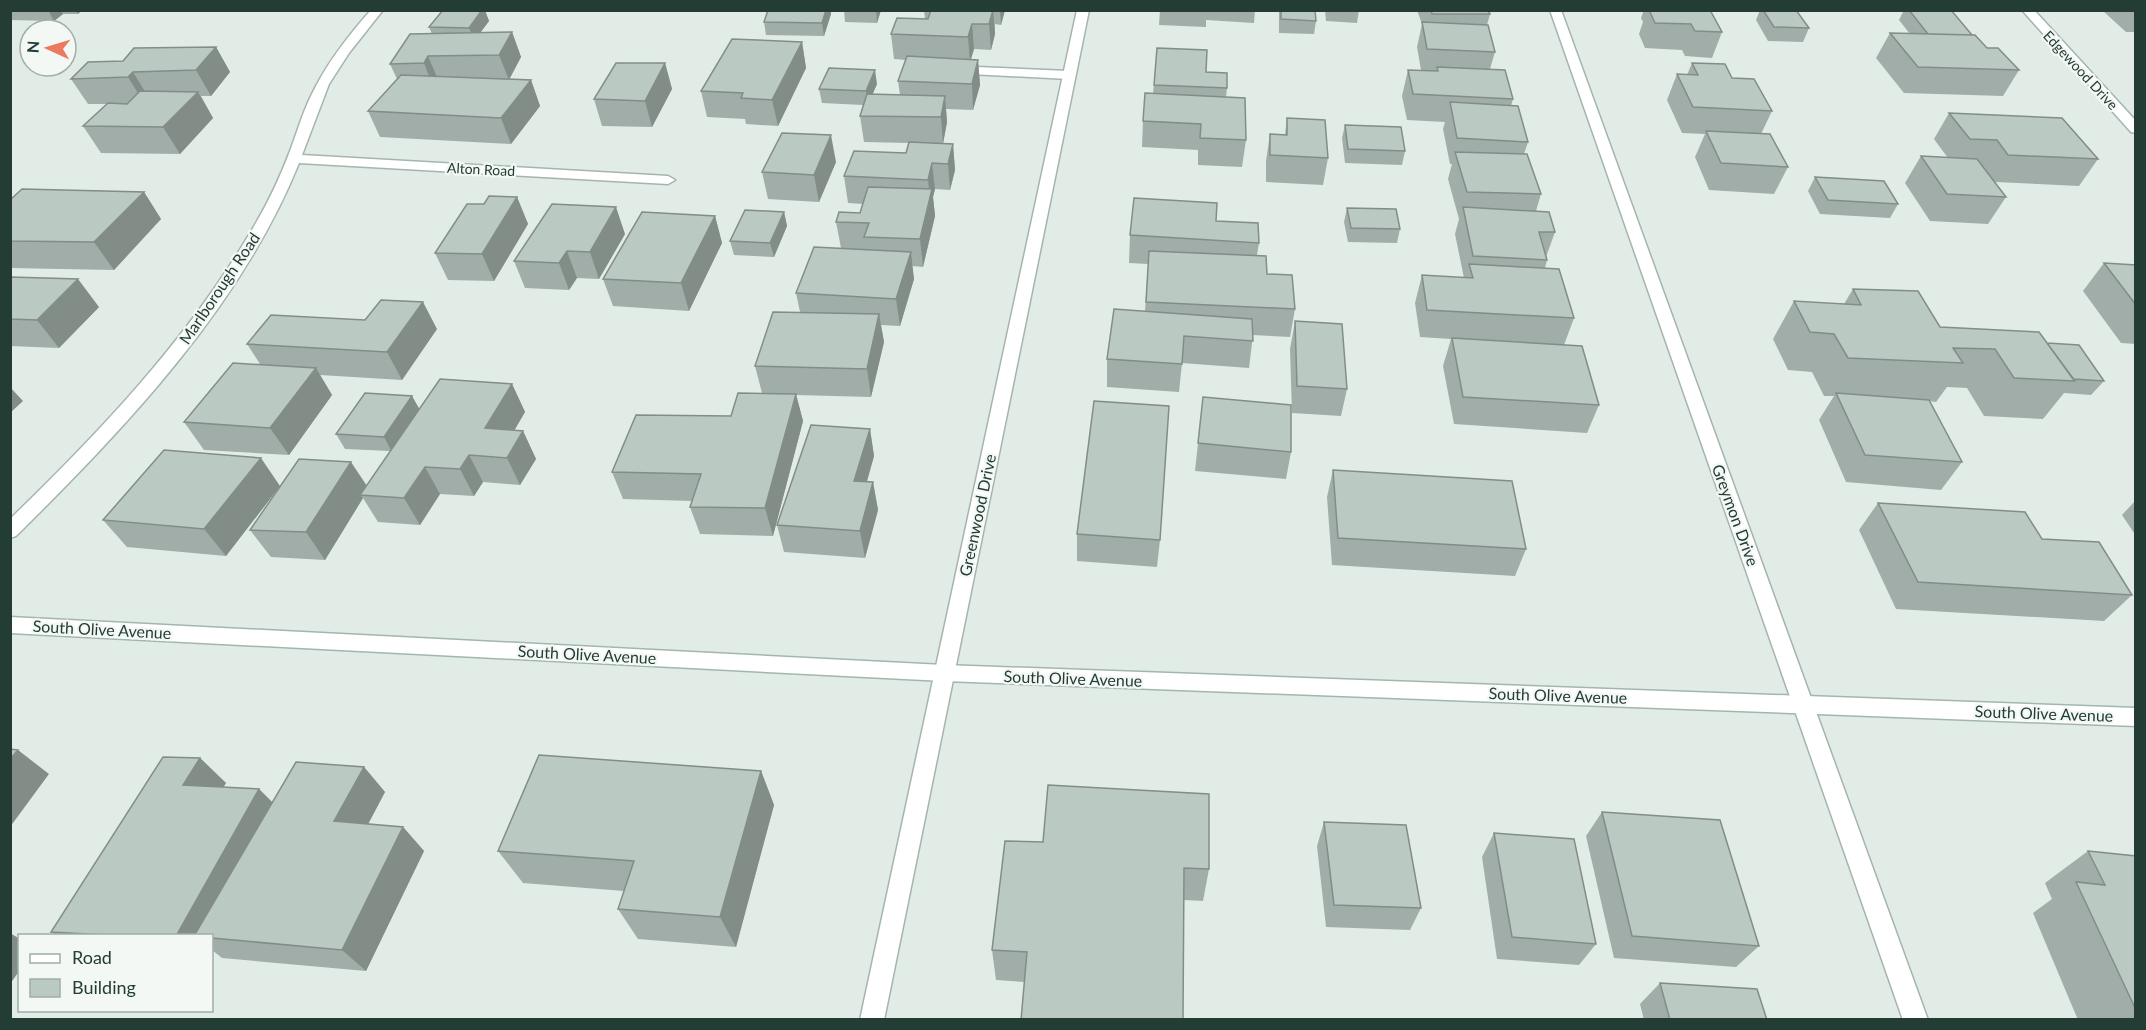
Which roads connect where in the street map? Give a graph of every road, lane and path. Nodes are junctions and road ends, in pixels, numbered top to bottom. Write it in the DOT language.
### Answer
graph roads {
  1 [pos="378,10"];
  2 [pos="1083,10"];
  3 [pos="1555,10"];
  4 [pos="2027,10"];
  5 [pos="943,70"];
  6 [pos="1069,75"];
  7 [pos="2136,129"];
  8 [pos="294,159"];
  9 [pos="668,180"];
  10 [pos="10,531"];
  11 [pos="10,625"];
  12 [pos="945,673"];
  13 [pos="1804,704"];
  14 [pos="2136,717"];
  15 [pos="872,1020"];
  16 [pos="1916,1020"];
  1 -- 8 [label="street, Marlborough Road"];
  2 -- 6 [label="street, Greenwood Drive"];
  3 -- 13 [label="street, Greymon Drive"];
  4 -- 7 [label="street, Edgewood Drive"];
  5 -- 6 [label="street"];
  6 -- 12 [label="street, Greenwood Drive"];
  8 -- 9 [label="street, Alton Road"];
  8 -- 10 [label="street, Marlborough Road"];
  11 -- 12 [label="street, South Olive Avenue"];
  12 -- 13 [label="street, South Olive Avenue"];
  12 -- 15 [label="street, Greenwood Drive"];
  13 -- 14 [label="street, South Olive Avenue"];
  13 -- 16 [label="street, Greymon Drive"];
}
